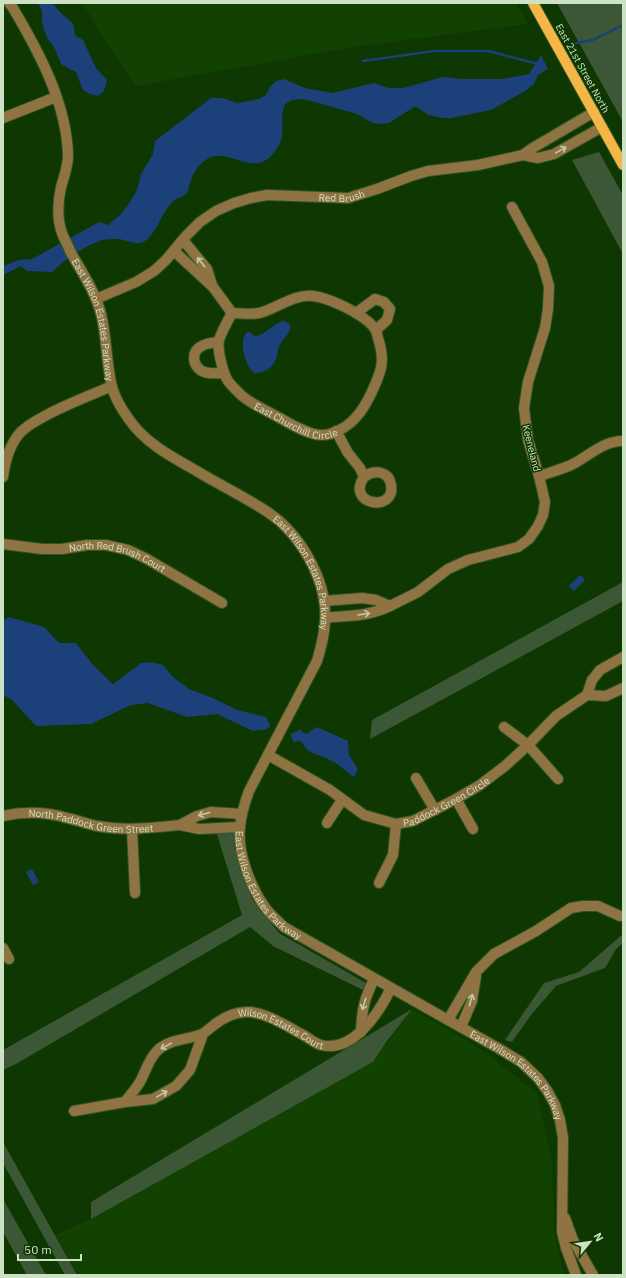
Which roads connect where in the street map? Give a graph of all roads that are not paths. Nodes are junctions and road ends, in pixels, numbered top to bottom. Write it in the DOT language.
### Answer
graph roads {
  1 [pos="9,3"];
  2 [pos="534,3"];
  3 [pos="56,97"];
  4 [pos="594,112"];
  5 [pos="3,118"];
  6 [pos="602,127"];
  7 [pos="524,155"];
  8 [pos="623,165"];
  9 [pos="512,207"];
  10 [pos="182,240"];
  11 [pos="174,251"];
  12 [pos="213,286"];
  13 [pos="96,299"];
  14 [pos="232,313"];
  15 [pos="356,313"];
  16 [pos="376,330"];
  17 [pos="218,342"];
  18 [pos="224,373"];
  19 [pos="112,386"];
  20 [pos="336,431"];
  21 [pos="623,441"];
  22 [pos="539,476"];
  23 [pos="3,477"];
  24 [pos="364,477"];
  25 [pos="3,544"];
  26 [pos="324,601"];
  27 [pos="222,603"];
  28 [pos="390,606"];
  29 [pos="326,618"];
  30 [pos="623,657"];
  31 [pos="623,688"];
  32 [pos="587,695"];
  33 [pos="504,727"];
  34 [pos="528,745"];
  35 [pos="268,755"];
  36 [pos="416,778"];
  37 [pos="558,778"];
  38 [pos="342,800"];
  39 [pos="456,800"];
  40 [pos="435,810"];
  41 [pos="242,814"];
  42 [pos="3,816"];
  43 [pos="327,823"];
  44 [pos="396,824"];
  45 [pos="180,825"];
  46 [pos="240,827"];
  47 [pos="132,829"];
  48 [pos="473,830"];
  49 [pos="379,883"];
  50 [pos="135,893"];
  51 [pos="620,916"];
  52 [pos="3,948"];
  53 [pos="9,959"];
  54 [pos="476,972"];
  55 [pos="374,979"];
  56 [pos="391,988"];
  57 [pos="448,1020"];
  58 [pos="461,1027"];
  59 [pos="361,1032"];
  60 [pos="203,1034"];
  61 [pos="125,1102"];
  62 [pos="74,1111"];
  63 [pos="562,1213"];
  64 [pos="576,1275"];
  65 [pos="592,1275"];
  1 -- 3 [label="street, East Wilson Estates Parkway"];
  2 -- 4 [label="main road, East 21st Street North"];
  3 -- 5 [label="street"];
  3 -- 13 [label="street, East Wilson Estates Parkway"];
  4 -- 6 [label="main road, East 21st Street North"];
  4 -- 7 [label="street, Red Brush"];
  7 -- 6 [label="street, Red Brush, one-way"];
  6 -- 8 [label="main road, East 21st Street North"];
  7 -- 10 [label="street, Red Brush"];
  9 -- 22 [label="street, Keeneland"];
  10 -- 11 [label="street, Red Brush"];
  12 -- 10 [label="street, one-way"];
  11 -- 12 [label="street"];
  11 -- 13 [label="street, Red Brush"];
  12 -- 14 [label="street"];
  13 -- 19 [label="street, East Wilson Estates Parkway"];
  14 -- 15 [label="street"];
  14 -- 17 [label="street"];
  15 -- 16 [label="street"];
  15 -- 16 [label="street"];
  16 -- 20 [label="street, East Churchill Circle"];
  17 -- 18 [label="street, East Churchill Circle"];
  17 -- 18 [label="street"];
  18 -- 20 [label="street, East Churchill Circle"];
  19 -- 23 [label="street"];
  19 -- 26 [label="street, East Wilson Estates Parkway"];
  20 -- 24 [label="street"];
  21 -- 22 [label="street"];
  22 -- 28 [label="street, Keeneland"];
  25 -- 27 [label="street, North Red Brush Court"];
  26 -- 28 [label="street"];
  26 -- 29 [label="street, East Wilson Estates Parkway"];
  29 -- 28 [label="street, Keeneland, one-way"];
  29 -- 35 [label="street, East Wilson Estates Parkway"];
  30 -- 32 [label="street"];
  31 -- 32 [label="street"];
  32 -- 34 [label="street, Paddock Green Circle"];
  33 -- 34 [label="street"];
  34 -- 37 [label="street"];
  34 -- 39 [label="street, Paddock Green Circle"];
  35 -- 38 [label="street, Paddock Green Circle"];
  35 -- 41 [label="street, East Wilson Estates Parkway"];
  36 -- 40 [label="street"];
  38 -- 43 [label="street"];
  38 -- 44 [label="street, Paddock Green Circle"];
  39 -- 40 [label="street, Paddock Green Circle"];
  39 -- 48 [label="street"];
  40 -- 44 [label="street, Paddock Green Circle"];
  41 -- 45 [label="street, North Paddock Green Street, one-way"];
  41 -- 46 [label="street, East Wilson Estates Parkway"];
  42 -- 47 [label="street, North Paddock Green Street"];
  44 -- 49 [label="street"];
  45 -- 46 [label="street, North Paddock Green Street"];
  45 -- 47 [label="street, North Paddock Green Street"];
  46 -- 55 [label="street, East Wilson Estates Parkway"];
  47 -- 50 [label="street"];
  51 -- 54 [label="street"];
  52 -- 53 [label="street"];
  54 -- 57 [label="street"];
  58 -- 54 [label="street, one-way"];
  55 -- 56 [label="street, East Wilson Estates Parkway"];
  55 -- 59 [label="street, one-way"];
  56 -- 57 [label="street, East Wilson Estates Parkway"];
  56 -- 59 [label="street, Wilson Estates Court"];
  57 -- 58 [label="street, East Wilson Estates Parkway"];
  58 -- 63 [label="street, East Wilson Estates Parkway"];
  59 -- 60 [label="street, Wilson Estates Court"];
  60 -- 61 [label="street, Wilson Estates Court, one-way"];
  61 -- 60 [label="street, one-way"];
  61 -- 62 [label="street"];
  63 -- 64 [label="street, East Wilson Estates Parkway"];
  63 -- 65 [label="street, East Wilson Estates Parkway"];
}
